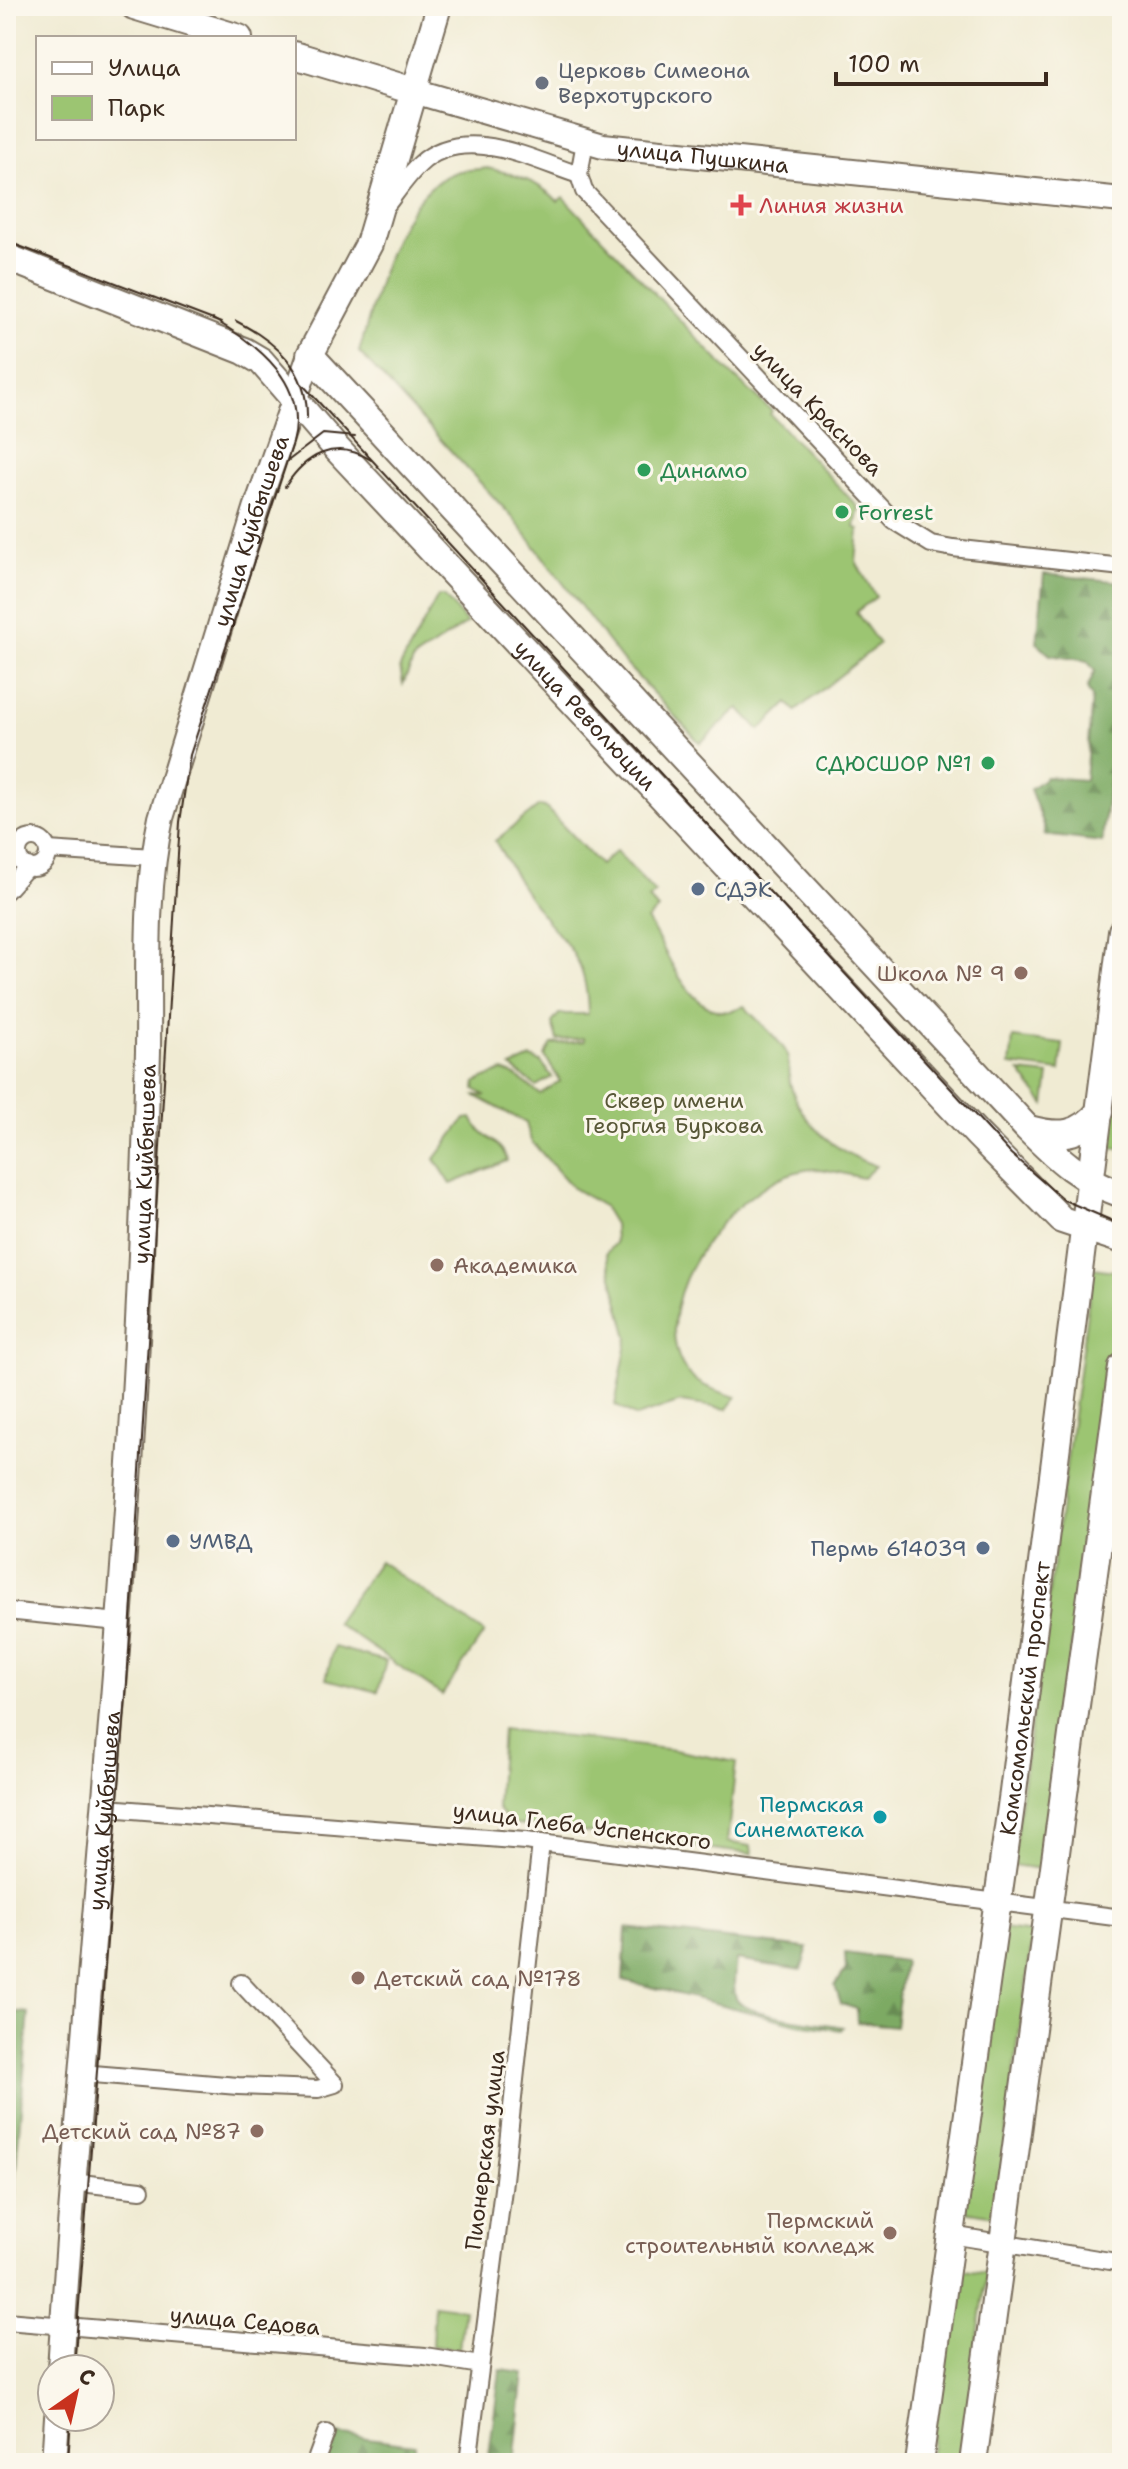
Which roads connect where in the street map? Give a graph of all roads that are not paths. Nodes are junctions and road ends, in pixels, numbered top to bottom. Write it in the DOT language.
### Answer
graph roads {
  1 [pos="134,6"];
  2 [pos="439,6"];
  3 [pos="232,36"];
  4 [pos="296,56"];
  5 [pos="414,91"];
  6 [pos="585,142"];
  7 [pos="579,175"];
  8 [pos="1122,200"];
  9 [pos="378,214"];
  10 [pos="6,257"];
  11 [pos="310,355"];
  12 [pos="293,398"];
  13 [pos="1122,567"];
  14 [pos="6,834"];
  15 [pos="20,845"];
  16 [pos="48,850"];
  17 [pos="153,857"];
  18 [pos="28,866"];
  19 [pos="6,891"];
  20 [pos="1122,931"];
  21 [pos="1100,1111"];
  22 [pos="1027,1128"];
  23 [pos="1091,1183"];
  24 [pos="1122,1194"];
  25 [pos="1085,1227"];
  26 [pos="1122,1240"];
  27 [pos="1122,1367"];
  28 [pos="1113,1494"];
  29 [pos="6,1611"];
  30 [pos="119,1622"];
  31 [pos="107,1808"];
  32 [pos="541,1843"];
  33 [pos="997,1902"];
  34 [pos="1049,1909"];
  35 [pos="1122,1918"];
  36 [pos="241,1983"];
  37 [pos="81,2073"];
  38 [pos="72,2182"];
  39 [pos="141,2190"];
  40 [pos="951,2235"];
  41 [pos="1003,2242"];
  42 [pos="1122,2263"];
  43 [pos="6,2321"];
  44 [pos="62,2326"];
  45 [pos="61,2353"];
  46 [pos="480,2365"];
  47 [pos="56,2433"];
  48 [pos="326,2433"];
  49 [pos="54,2463"];
  50 [pos="315,2463"];
  51 [pos="468,2463"];
  52 [pos="919,2463"];
  53 [pos="973,2463"];
  1 -- 3 [label="main road"];
  2 -- 5 [label="main road, улица Куйбышева"];
  4 -- 5 [label="main road, улица Пушкина"];
  5 -- 6 [label="main road, улица Пушкина"];
  5 -- 9 [label="main road, улица Куйбышева"];
  6 -- 7 [label="street"];
  6 -- 8 [label="main road, улица Пушкина"];
  7 -- 9 [label="street"];
  7 -- 13 [label="street, улица Краснова"];
  9 -- 11 [label="main road, улица Куйбышева"];
  10 -- 12 [label="main road, улица Революции"];
  11 -- 12 [label="main road, улица Куйбышева"];
  11 -- 22 [label="main road, улица Революции"];
  12 -- 17 [label="main road, улица Куйбышева"];
  12 -- 25 [label="main road, улица Революции"];
  14 -- 15 [label="street"];
  15 -- 16 [label="street"];
  15 -- 18 [label="street"];
  16 -- 17 [label="street"];
  16 -- 18 [label="street"];
  17 -- 30 [label="main road, улица Куйбышева"];
  18 -- 19 [label="street"];
  20 -- 21 [label="main road, Комсомольский проспект"];
  21 -- 22 [label="main road"];
  21 -- 23 [label="main road, Комсомольский проспект"];
  22 -- 23 [label="main road, улица Революции"];
  23 -- 24 [label="main road, улица Революции"];
  23 -- 25 [label="main road, Комсомольский проспект"];
  25 -- 26 [label="main road, улица Революции"];
  25 -- 33 [label="main road, Комсомольский проспект"];
  27 -- 28 [label="main road"];
  28 -- 34 [label="main road"];
  29 -- 30 [label="street"];
  30 -- 31 [label="main road, улица Куйбышева"];
  31 -- 32 [label="street, улица Глеба Успенского"];
  31 -- 37 [label="main road, улица Куйбышева"];
  32 -- 33 [label="street, улица Глеба Успенского"];
  32 -- 46 [label="street, Пионерская улица"];
  33 -- 34 [label="street, улица Глеба Успенского"];
  33 -- 40 [label="main road, Комсомольский проспект"];
  34 -- 35 [label="street, улица Глеба Успенского"];
  34 -- 41 [label="main road"];
  36 -- 37 [label="street"];
  37 -- 38 [label="main road, улица Куйбышева"];
  38 -- 39 [label="street"];
  38 -- 44 [label="main road, улица Куйбышева"];
  40 -- 41 [label="street"];
  40 -- 52 [label="main road, Комсомольский проспект"];
  41 -- 42 [label="street"];
  41 -- 53 [label="main road"];
  43 -- 44 [label="street, улица Седова"];
  44 -- 45 [label="main road, улица Куйбышева"];
  44 -- 46 [label="street, улица Седова"];
  46 -- 51 [label="street, Пионерская улица"];
  47 -- 49 [label="main road"];
  48 -- 50 [label="street"];
}
